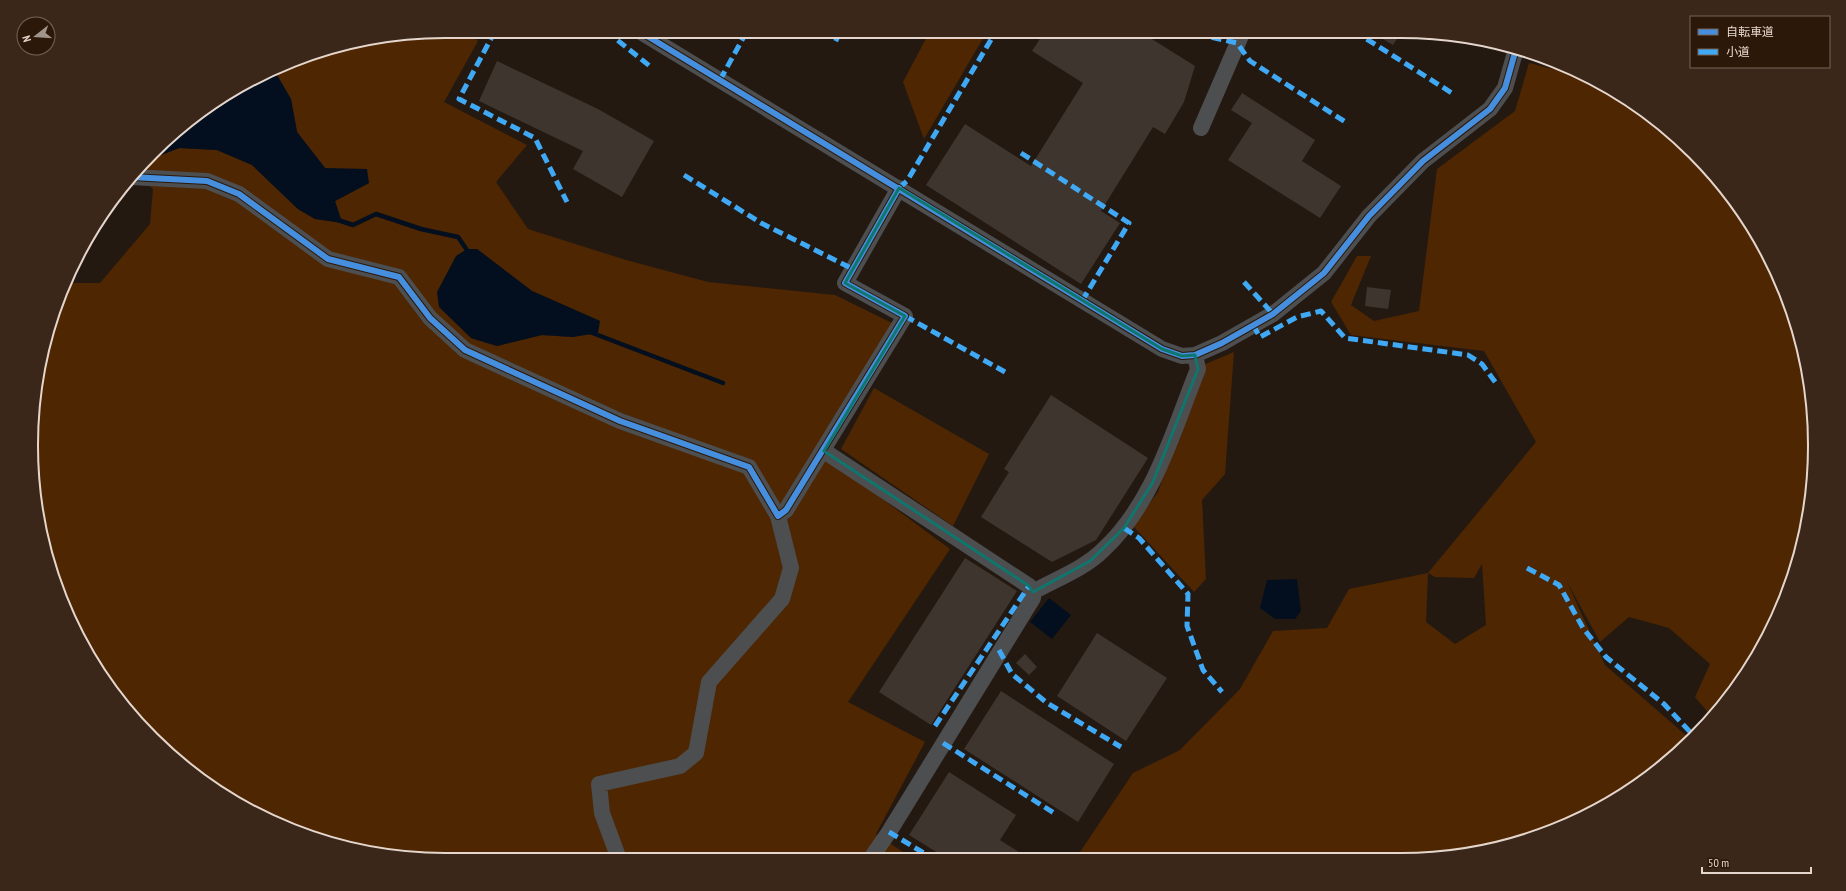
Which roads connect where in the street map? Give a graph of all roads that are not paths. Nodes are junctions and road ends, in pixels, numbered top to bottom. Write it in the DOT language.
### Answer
graph roads {
  1 [pos="651,38"];
  2 [pos="1240,38"];
  3 [pos="1514,55"];
  4 [pos="1201,128"];
  5 [pos="139,177"];
  6 [pos="899,188"];
  7 [pos="1195,355"];
  8 [pos="824,450"];
  9 [pos="778,516"];
  10 [pos="1033,592"];
  11 [pos="617,853"];
  12 [pos="874,853"];
  1 -- 6 [label="street"];
  2 -- 4 [label="street"];
  3 -- 7 [label="street"];
  5 -- 9 [label="street"];
  6 -- 7 [label="street"];
  6 -- 8 [label="street"];
  7 -- 10 [label="street"];
  8 -- 9 [label="street"];
  8 -- 10 [label="street"];
  9 -- 11 [label="street"];
  10 -- 12 [label="street"];
}
